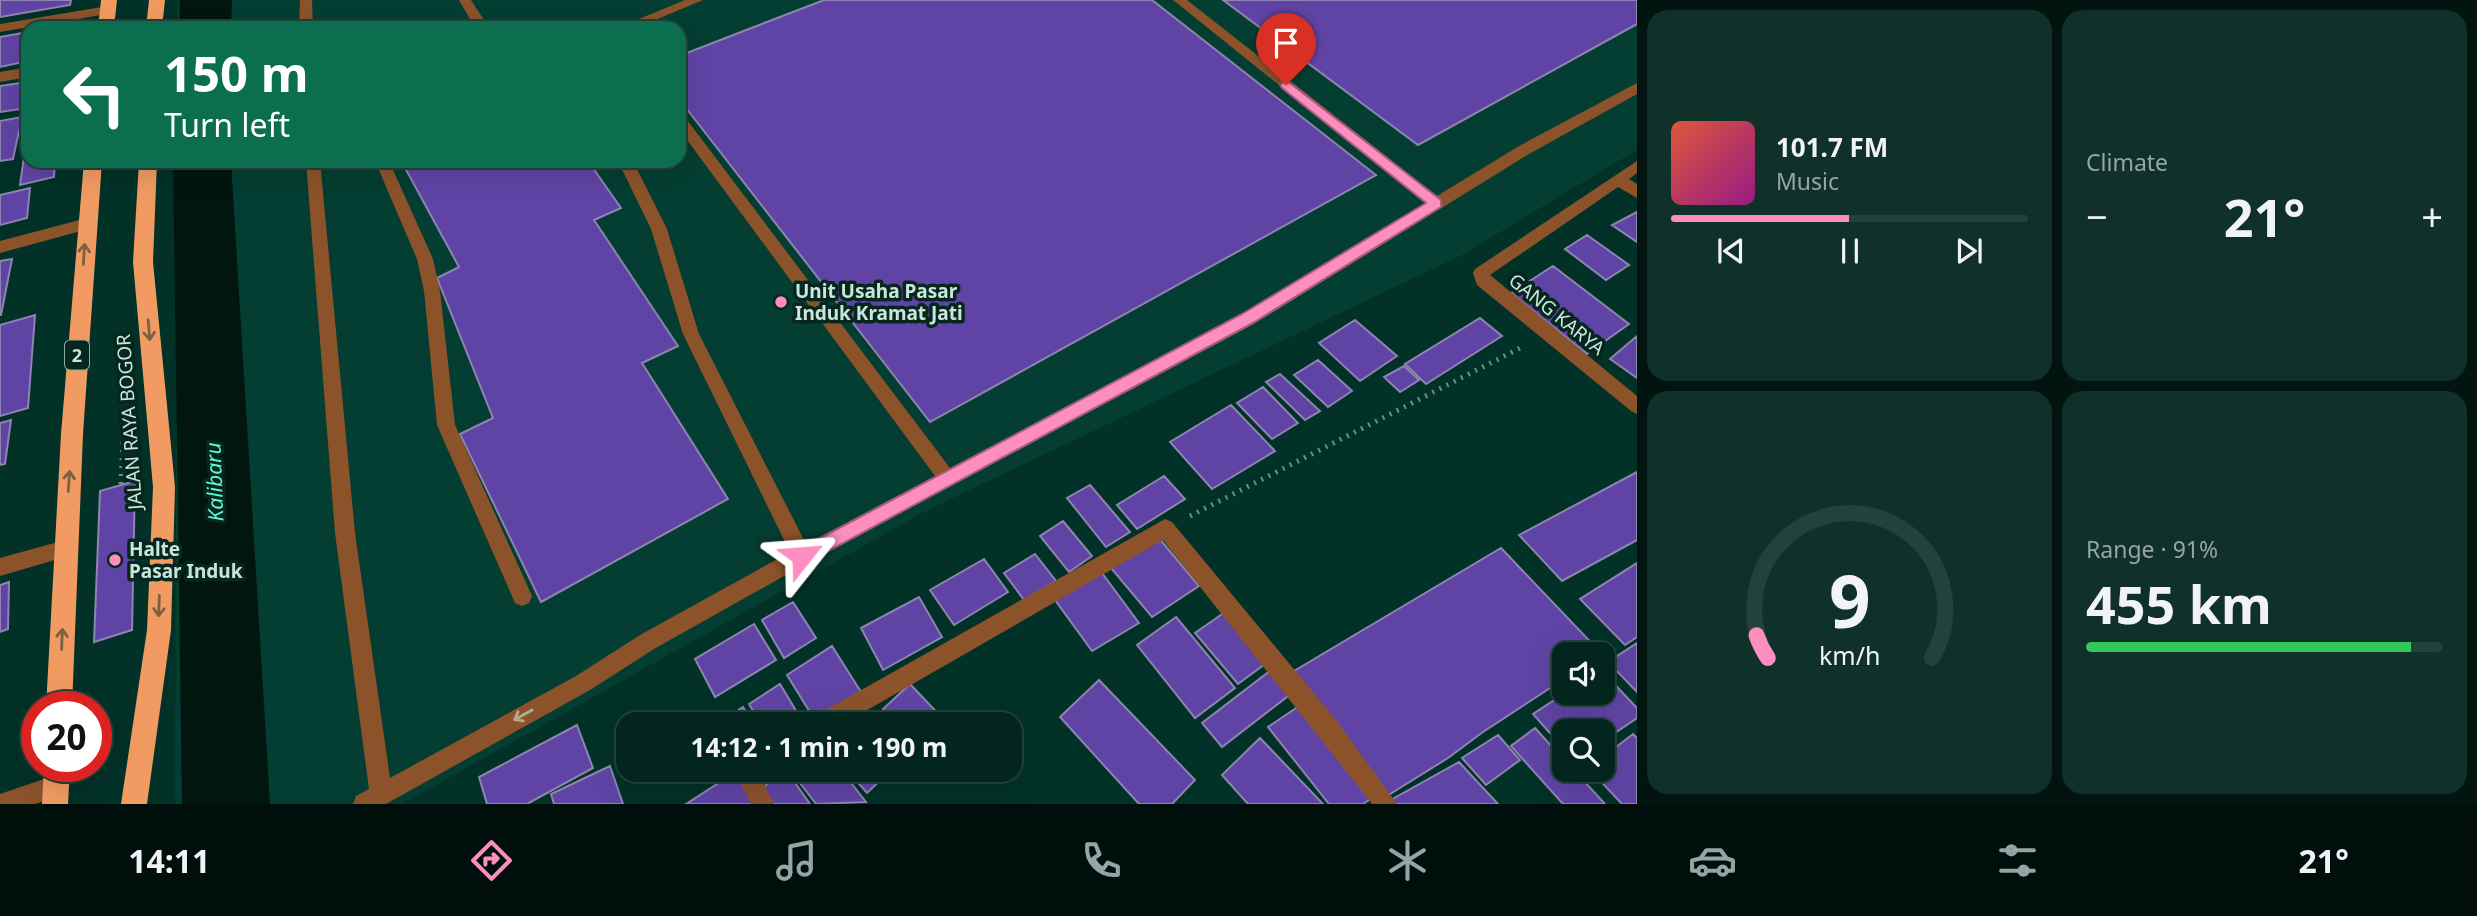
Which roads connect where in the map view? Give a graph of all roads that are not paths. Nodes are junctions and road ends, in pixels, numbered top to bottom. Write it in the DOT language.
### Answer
graph roads {
  1 [pos="157,0"];
  2 [pos="306,0"];
  3 [pos="465,0"];
  4 [pos="697,0"];
  5 [pos="1179,0"];
  6 [pos="108,5"];
  7 [pos="33,21"];
  8 [pos="156,21"];
  9 [pos="306,21"];
  10 [pos="478,21"];
  11 [pos="642,21"];
  12 [pos="21,24"];
  13 [pos="0,28"];
  14 [pos="21,73"];
  15 [pos="0,77"];
  16 [pos="1637,88"];
  17 [pos="686,128"];
  18 [pos="1637,166"];
  19 [pos="92,168"];
  20 [pos="148,168"];
  21 [pos="314,168"];
  22 [pos="385,168"];
  23 [pos="629,168"];
  24 [pos="1618,179"];
  25 [pos="1637,192"];
  26 [pos="1436,203"];
  27 [pos="87,225"];
  28 [pos="0,247"];
  29 [pos="1637,406"];
  30 [pos="948,479"];
  31 [pos="65,550"];
  32 [pos="802,556"];
  33 [pos="0,567"];
  34 [pos="522,596"];
  35 [pos="60,691"];
  36 [pos="845,712"];
  37 [pos="751,782"];
  38 [pos="56,786"];
  39 [pos="372,798"];
  40 [pos="3,804"];
  41 [pos="134,804"];
  42 [pos="763,804"];
  43 [pos="1386,804"];
  1 -- 8 [label="highway"];
  2 -- 9 [label="street"];
  3 -- 10 [label="street"];
  4 -- 11 [label="street"];
  5 -- 26 [label="street"];
  6 -- 7 [label="street"];
  12 -- 13 [label="street"];
  14 -- 15 [label="street"];
  16 -- 26 [label="street"];
  17 -- 30 [label="street"];
  18 -- 24 [label="street"];
  19 -- 27 [label="highway, 2"];
  20 -- 41 [label="highway, JALAN RAYA BOGOR, one-way"];
  21 -- 39 [label="street"];
  22 -- 34 [label="street"];
  23 -- 32 [label="street"];
  24 -- 25 [label="street"];
  24 -- 29 [label="street, GANG KARYA"];
  26 -- 30 [label="street"];
  27 -- 28 [label="street"];
  31 -- 27 [label="highway, 2, one-way"];
  30 -- 32 [label="street"];
  31 -- 33 [label="street"];
  35 -- 31 [label="highway, 2, one-way"];
  32 -- 39 [label="street, one-way"];
  36 -- 43 [label="street"];
  37 -- 42 [label="street"];
  38 -- 40 [label="street"];
}
